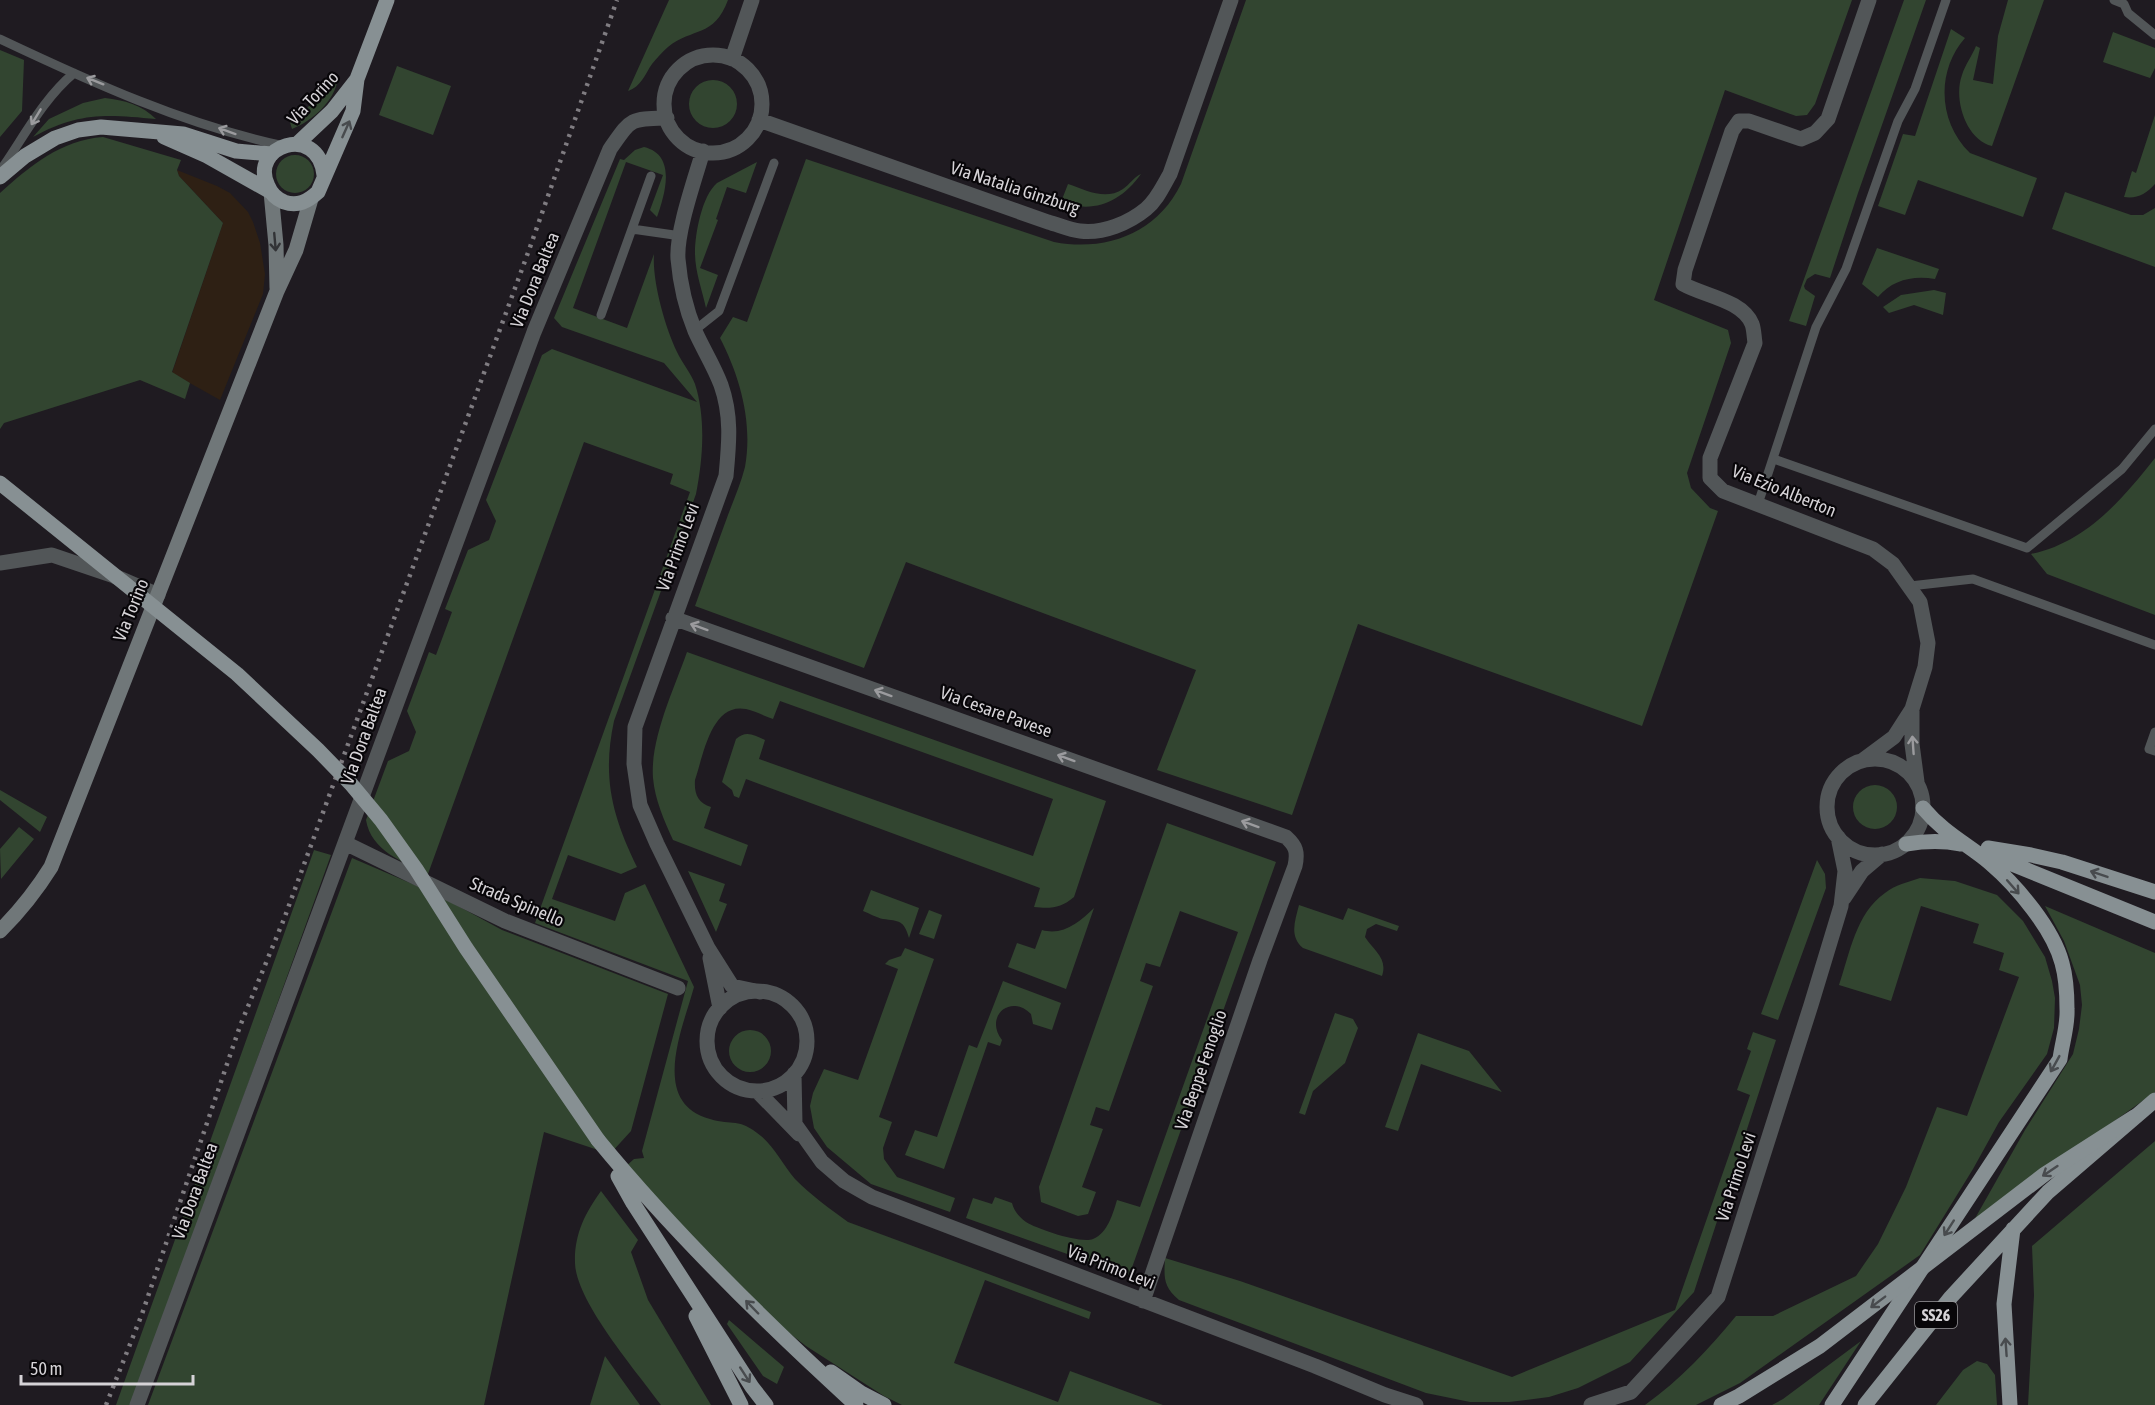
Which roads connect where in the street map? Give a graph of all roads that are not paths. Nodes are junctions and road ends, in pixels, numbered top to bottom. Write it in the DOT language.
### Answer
graph roads {
  1 [pos="387,0"];
  2 [pos="752,0"];
  3 [pos="1231,0"];
  4 [pos="1869,0"];
  5 [pos="1946,0"];
  6 [pos="2114,0"];
  7 [pos="2155,35"];
  8 [pos="0,39"];
  9 [pos="732,59"];
  10 [pos="74,73"];
  11 [pos="357,79"];
  12 [pos="666,118"];
  13 [pos="759,120"];
  14 [pos="152,131"];
  15 [pos="284,148"];
  16 [pos="703,152"];
  17 [pos="774,163"];
  18 [pos="0,171"];
  19 [pos="324,175"];
  20 [pos="651,176"];
  21 [pos="0,177"];
  22 [pos="271,192"];
  23 [pos="311,199"];
  24 [pos="632,229"];
  25 [pos="681,236"];
  26 [pos="277,291"];
  27 [pos="601,315"];
  28 [pos="695,330"];
  29 [pos="2155,429"];
  30 [pos="1773,459"];
  31 [pos="0,483"];
  32 [pos="1758,504"];
  33 [pos="0,563"];
  34 [pos="1910,586"];
  35 [pos="158,595"];
  36 [pos="673,618"];
  37 [pos="2155,645"];
  38 [pos="1912,709"];
  39 [pos="2155,732"];
  40 [pos="2155,751"];
  41 [pos="1863,760"];
  42 [pos="1917,782"];
  43 [pos="1923,808"];
  44 [pos="1838,837"];
  45 [pos="345,843"];
  46 [pos="1906,844"];
  47 [pos="1970,847"];
  48 [pos="1297,853"];
  49 [pos="1882,855"];
  50 [pos="2155,892"];
  51 [pos="1841,906"];
  52 [pos="2155,922"];
  53 [pos="0,931"];
  54 [pos="708,948"];
  55 [pos="678,988"];
  56 [pos="760,992"];
  57 [pos="720,1008"];
  58 [pos="794,1074"];
  59 [pos="757,1091"];
  60 [pos="2155,1100"];
  61 [pos="2134,1117"];
  62 [pos="807,1142"];
  63 [pos="638,1199"];
  64 [pos="2013,1229"];
  65 [pos="660,1243"];
  66 [pos="1143,1301"];
  67 [pos="780,1335"];
  68 [pos="137,1405"];
  69 [pos="741,1405"];
  70 [pos="766,1405"];
  71 [pos="856,1405"];
  72 [pos="884,1405"];
  73 [pos="1416,1405"];
  74 [pos="1591,1405"];
  75 [pos="1721,1405"];
  76 [pos="1832,1405"];
  77 [pos="1865,1405"];
  78 [pos="2010,1405"];
  1 -- 11 [label="main road, Via Torino"];
  2 -- 9 [label="street"];
  3 -- 13 [label="street, Via Natalia Ginzburg"];
  4 -- 32 [label="street, Via Ezio Alberton"];
  5 -- 30 [label="lane"];
  6 -- 7 [label="lane"];
  8 -- 10 [label="lane"];
  9 -- 12 [label="street"];
  9 -- 13 [label="street"];
  15 -- 10 [label="lane, one-way"];
  10 -- 18 [label="lane, one-way"];
  11 -- 15 [label="main road, Via Torino"];
  19 -- 11 [label="main road, Via Torino, one-way"];
  12 -- 16 [label="street"];
  12 -- 45 [label="street, Via Dora Baltea"];
  13 -- 16 [label="street"];
  14 -- 15 [label="main road"];
  14 -- 21 [label="main road"];
  14 -- 22 [label="main road"];
  15 -- 19 [label="main road, Via Torino"];
  15 -- 22 [label="main road, Via Torino"];
  16 -- 25 [label="street, Via Primo Levi"];
  17 -- 28 [label="lane"];
  19 -- 23 [label="main road, Via Torino"];
  20 -- 24 [label="lane"];
  22 -- 23 [label="main road"];
  22 -- 26 [label="street, Via Torino, one-way"];
  23 -- 26 [label="street, Via Torino"];
  24 -- 25 [label="lane"];
  24 -- 27 [label="lane"];
  25 -- 28 [label="street, Via Primo Levi"];
  26 -- 35 [label="street, Via Torino"];
  28 -- 36 [label="street, Via Primo Levi"];
  29 -- 30 [label="lane"];
  30 -- 32 [label="lane"];
  31 -- 63 [label="main road, bridge"];
  32 -- 34 [label="street, Via Ezio Alberton"];
  33 -- 35 [label="street"];
  34 -- 37 [label="lane"];
  34 -- 38 [label="street, Via Ezio Alberton"];
  35 -- 53 [label="street, Via Torino"];
  48 -- 36 [label="street, Via Cesare Pavese, one-way"];
  36 -- 54 [label="street, Via Primo Levi"];
  38 -- 41 [label="street, Via Ezio Alberton"];
  42 -- 38 [label="street, one-way"];
  39 -- 40 [label="lane"];
  41 -- 42 [label="street"];
  41 -- 44 [label="street"];
  42 -- 43 [label="street"];
  43 -- 46 [label="street"];
  43 -- 47 [label="main road"];
  44 -- 49 [label="street"];
  44 -- 51 [label="street, Via Primo Levi"];
  45 -- 55 [label="street, Strada Spinello"];
  45 -- 68 [label="street, Via Dora Baltea"];
  46 -- 47 [label="main road"];
  46 -- 49 [label="street"];
  50 -- 47 [label="main road, one-way"];
  47 -- 52 [label="main road"];
  47 -- 76 [label="main road, one-way"];
  48 -- 66 [label="street, Via Beppe Fenoglio"];
  49 -- 51 [label="street, Via Primo Levi"];
  51 -- 74 [label="street, Via Primo Levi"];
  54 -- 56 [label="street, Via Primo Levi"];
  54 -- 57 [label="street, Via Primo Levi"];
  56 -- 57 [label="street"];
  56 -- 58 [label="street"];
  57 -- 59 [label="street"];
  58 -- 59 [label="street"];
  58 -- 62 [label="street, Via Primo Levi"];
  59 -- 62 [label="street, Via Primo Levi"];
  60 -- 61 [label="main road, SS26"];
  61 -- 64 [label="main road, SS26, bridge"];
  61 -- 75 [label="main road, one-way, bridge"];
  62 -- 66 [label="street, Via Primo Levi"];
  63 -- 65 [label="main road"];
  67 -- 63 [label="main road, one-way"];
  64 -- 77 [label="main road, SS26"];
  78 -- 64 [label="main road, one-way"];
  65 -- 69 [label="main road"];
  65 -- 70 [label="main road, one-way"];
  66 -- 73 [label="street, Via Primo Levi"];
  67 -- 71 [label="main road"];
  67 -- 72 [label="main road"];
}
